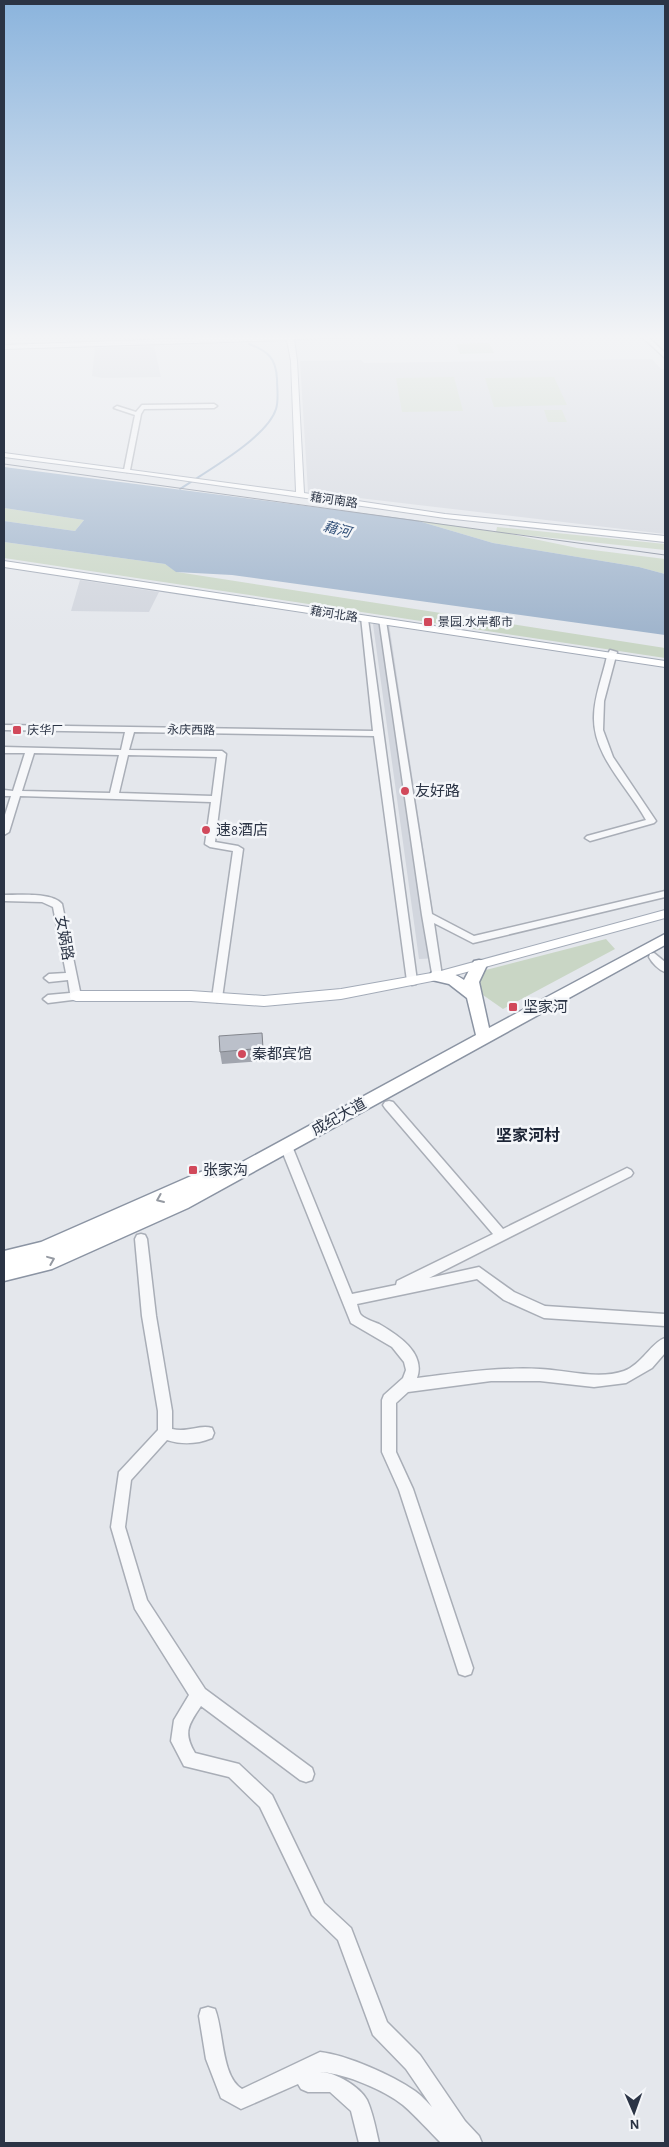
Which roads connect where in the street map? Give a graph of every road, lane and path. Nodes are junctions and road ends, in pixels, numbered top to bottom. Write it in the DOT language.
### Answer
graph roads {
  1 [pos="134,435"];
  2 [pos="297,435"];
  3 [pos="4,455"];
  4 [pos="127,470"];
  5 [pos="300,496"];
  6 [pos="665,539"];
  7 [pos="4,562"];
  8 [pos="364,618"];
  9 [pos="382,621"];
  10 [pos="612,654"];
  11 [pos="665,660"];
  12 [pos="665,664"];
  13 [pos="4,727"];
  14 [pos="130,729"];
  15 [pos="378,734"];
  16 [pos="4,750"];
  17 [pos="30,750"];
  18 [pos="124,752"];
  19 [pos="4,793"];
  20 [pos="16,793"];
  21 [pos="114,796"];
  22 [pos="218,798"];
  23 [pos="4,832"];
  24 [pos="590,838"];
  25 [pos="665,894"];
  26 [pos="4,898"];
  27 [pos="665,914"];
  28 [pos="427,915"];
  29 [pos="665,928"];
  30 [pos="665,939"];
  31 [pos="654,957"];
  32 [pos="479,965"];
  33 [pos="665,968"];
  34 [pos="71,976"];
  35 [pos="437,976"];
  36 [pos="49,978"];
  37 [pos="412,981"];
  38 [pos="473,995"];
  39 [pos="76,996"];
  40 [pos="217,998"];
  41 [pos="48,999"];
  42 [pos="482,1031"];
  43 [pos="389,1105"];
  44 [pos="286,1146"];
  45 [pos="626,1173"];
  46 [pos="501,1235"];
  47 [pos="141,1239"];
  48 [pos="4,1259"];
  49 [pos="4,1273"];
  50 [pos="387,1292"];
  51 [pos="349,1300"];
  52 [pos="665,1320"];
  53 [pos="665,1344"];
  54 [pos="404,1386"];
  55 [pos="165,1433"];
  56 [pos="207,1433"];
  57 [pos="465,1668"];
  58 [pos="199,1695"];
  59 [pos="306,1774"];
  60 [pos="208,2016"];
  61 [pos="302,2072"];
  62 [pos="458,2128"];
  63 [pos="369,2143"];
  64 [pos="472,2143"];
  1 -- 4 [label="street"];
  2 -- 5 [label="main road"];
  3 -- 4 [label="main road, 藉河南路"];
  4 -- 5 [label="main road, 藉河南路"];
  5 -- 6 [label="main road, 藉河南路"];
  7 -- 8 [label="main road, 藉河北路"];
  7 -- 10 [label="main road, 藉河北路"];
  8 -- 9 [label="main road, 藉河北路"];
  8 -- 15 [label="street"];
  9 -- 10 [label="main road, 藉河北路"];
  9 -- 28 [label="street"];
  10 -- 11 [label="main road, 藉河北路"];
  10 -- 12 [label="main road, 藉河北路"];
  10 -- 24 [label="street"];
  13 -- 14 [label="street, 永庆西路"];
  14 -- 15 [label="street, 永庆西路"];
  14 -- 18 [label="street"];
  15 -- 37 [label="street"];
  16 -- 17 [label="street"];
  17 -- 18 [label="street"];
  17 -- 20 [label="street"];
  18 -- 21 [label="street"];
  18 -- 22 [label="street"];
  19 -- 20 [label="street"];
  20 -- 21 [label="street"];
  20 -- 23 [label="street"];
  21 -- 22 [label="street"];
  22 -- 40 [label="street"];
  25 -- 28 [label="street"];
  26 -- 34 [label="street, 女娲路"];
  27 -- 32 [label="main road"];
  28 -- 35 [label="street"];
  29 -- 42 [label="highway, 成纪大道"];
  30 -- 44 [label="highway, 成纪大道"];
  31 -- 33 [label="street"];
  32 -- 35 [label="main road"];
  32 -- 38 [label="highway"];
  34 -- 36 [label="street"];
  34 -- 39 [label="street, 女娲路"];
  35 -- 37 [label="main road"];
  35 -- 38 [label="highway"];
  37 -- 40 [label="main road"];
  38 -- 42 [label="highway"];
  39 -- 40 [label="main road"];
  39 -- 41 [label="street"];
  42 -- 48 [label="highway, 成纪大道, one-way"];
  43 -- 46 [label="street"];
  49 -- 44 [label="highway, 成纪大道, one-way"];
  44 -- 51 [label="street"];
  45 -- 46 [label="street"];
  46 -- 50 [label="street"];
  47 -- 55 [label="street"];
  50 -- 51 [label="street"];
  50 -- 52 [label="street"];
  51 -- 54 [label="street"];
  53 -- 54 [label="street"];
  54 -- 57 [label="street"];
  55 -- 56 [label="street"];
  55 -- 58 [label="street"];
  58 -- 59 [label="street"];
  58 -- 62 [label="street"];
  60 -- 61 [label="street"];
  61 -- 62 [label="street"];
  61 -- 63 [label="street"];
  62 -- 64 [label="street"];
}
